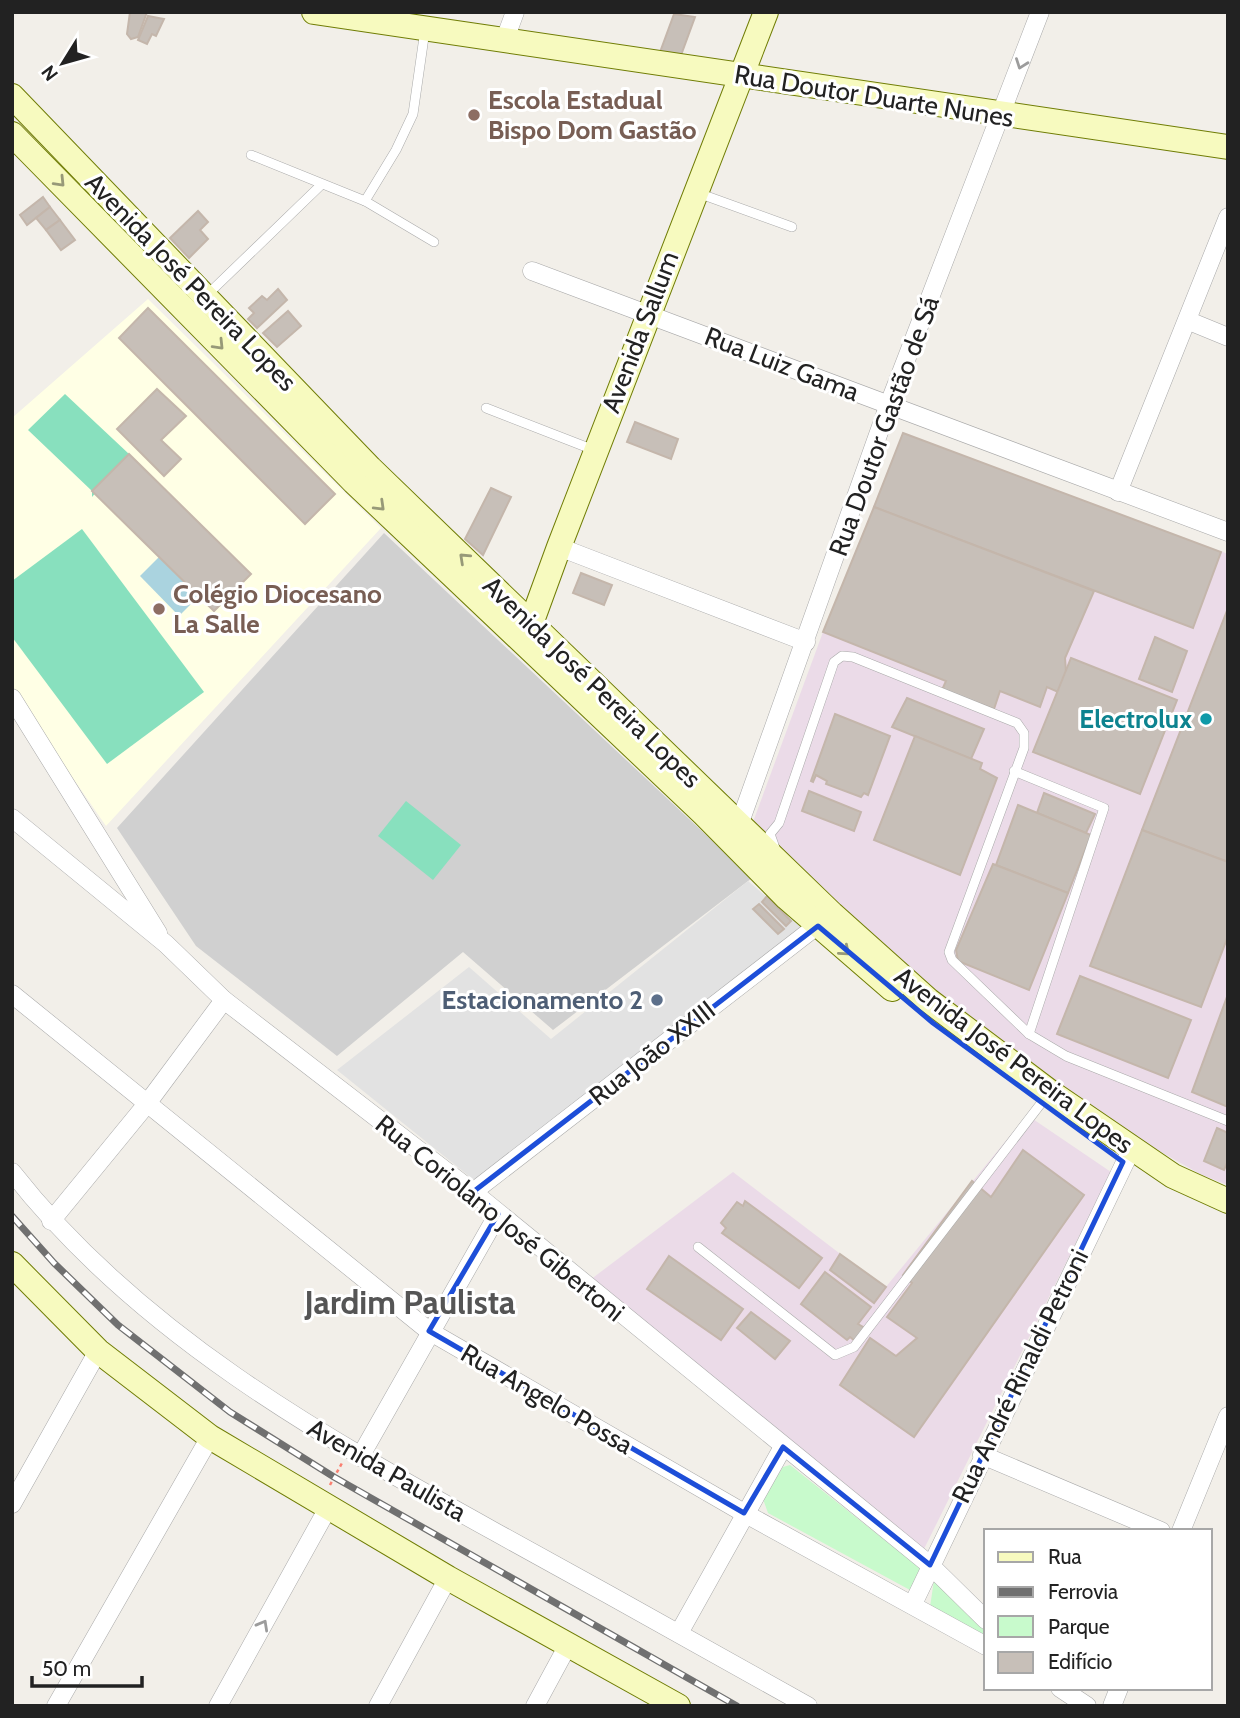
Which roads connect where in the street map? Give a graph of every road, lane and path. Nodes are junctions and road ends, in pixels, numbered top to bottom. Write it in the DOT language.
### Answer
graph roads {
  1 [pos="314,12"];
  2 [pos="515,12"];
  3 [pos="766,12"];
  4 [pos="1040,12"];
  5 [pos="425,30"];
  6 [pos="505,39"];
  7 [pos="741,76"];
  8 [pos="13,97"];
  9 [pos="1002,116"];
  10 [pos="12,134"];
  11 [pos="1228,147"];
  12 [pos="251,155"];
  13 [pos="321,185"];
  14 [pos="695,191"];
  15 [pos="365,201"];
  16 [pos="1228,217"];
  17 [pos="792,227"];
  18 [pos="434,242"];
  19 [pos="532,271"];
  20 [pos="206,296"];
  21 [pos="647,313"];
  22 [pos="1189,321"];
  23 [pos="1228,337"];
  24 [pos="889,404"];
  25 [pos="486,408"];
  26 [pos="595,450"];
  27 [pos="362,475"];
  28 [pos="1118,492"];
  29 [pos="1228,532"];
  30 [pos="559,547"];
  31 [pos="532,621"];
  32 [pos="806,642"];
  33 [pos="536,655"];
  34 [pos="12,698"];
  35 [pos="1014,771"];
  36 [pos="12,818"];
  37 [pos="732,831"];
  38 [pos="776,874"];
  39 [pos="825,920"];
  40 [pos="166,944"];
  41 [pos="12,994"];
  42 [pos="224,1000"];
  43 [pos="1029,1034"];
  44 [pos="1046,1099"];
  45 [pos="146,1105"];
  46 [pos="1228,1121"];
  47 [pos="1127,1156"];
  48 [pos="12,1172"];
  49 [pos="473,1192"];
  50 [pos="1228,1201"];
  51 [pos="498,1214"];
  52 [pos="1228,1218"];
  53 [pos="51,1221"];
  54 [pos="698,1247"];
  55 [pos="12,1264"];
  56 [pos="429,1331"];
  57 [pos="98,1351"];
  58 [pos="1228,1416"];
  59 [pos="210,1437"];
  60 [pos="783,1447"];
  61 [pos="354,1454"];
  62 [pos="982,1455"];
  63 [pos="12,1504"];
  64 [pos="324,1505"];
  65 [pos="744,1513"];
  66 [pos="1156,1529"];
  67 [pos="1182,1529"];
  68 [pos="930,1565"];
  69 [pos="448,1578"];
  70 [pos="913,1605"];
  71 [pos="984,1618"];
  72 [pos="679,1633"];
  73 [pos="568,1645"];
  74 [pos="984,1645"];
  75 [pos="1063,1690"];
  76 [pos="56,1706"];
  77 [pos="218,1706"];
  78 [pos="378,1706"];
  79 [pos="535,1706"];
  80 [pos="678,1706"];
  81 [pos="808,1706"];
  82 [pos="1087,1706"];
  1 -- 5 [label="main road, Rua Doutor Duarte Nunes"];
  2 -- 6 [label="street"];
  3 -- 7 [label="main road, Avenida Sallum"];
  4 -- 9 [label="street, Rua Doutor Gastão de Sá, one-way"];
  5 -- 6 [label="main road, Rua Doutor Duarte Nunes"];
  5 -- 15 [label="lane"];
  6 -- 7 [label="main road, Rua Doutor Duarte Nunes"];
  7 -- 9 [label="main road, Rua Doutor Duarte Nunes"];
  7 -- 14 [label="main road, Avenida Sallum"];
  8 -- 20 [label="main road, Avenida José Pereira Lopes"];
  9 -- 11 [label="main road, Rua Doutor Duarte Nunes"];
  9 -- 24 [label="street, Rua Doutor Gastão de Sá"];
  10 -- 27 [label="main road, Avenida José Pereira Lopes, one-way"];
  12 -- 13 [label="lane"];
  13 -- 15 [label="lane"];
  13 -- 20 [label="lane"];
  14 -- 17 [label="lane"];
  14 -- 21 [label="main road, Avenida Sallum"];
  15 -- 18 [label="lane"];
  16 -- 22 [label="street"];
  19 -- 21 [label="street, Rua Luiz Gama"];
  20 -- 27 [label="main road, Avenida José Pereira Lopes"];
  21 -- 24 [label="street, Rua Luiz Gama"];
  21 -- 26 [label="main road, Avenida Sallum"];
  22 -- 23 [label="street"];
  22 -- 28 [label="street"];
  24 -- 28 [label="street, Rua Luiz Gama"];
  24 -- 32 [label="street, Rua Doutor Gastão de Sá"];
  25 -- 26 [label="lane"];
  26 -- 30 [label="main road, Avenida Sallum"];
  31 -- 27 [label="main road, Avenida José Pereira Lopes, one-way"];
  27 -- 33 [label="main road, Avenida José Pereira Lopes, one-way"];
  28 -- 29 [label="street, Rua Luiz Gama"];
  30 -- 31 [label="main road, Avenida Sallum"];
  30 -- 32 [label="street"];
  31 -- 33 [label="main road, Avenida Sallum"];
  31 -- 37 [label="main road, Avenida José Pereira Lopes"];
  32 -- 37 [label="street, Rua Doutor Gastão de Sá"];
  33 -- 37 [label="main road, Avenida José Pereira Lopes"];
  34 -- 40 [label="street"];
  35 -- 38 [label="lane"];
  35 -- 43 [label="lane"];
  35 -- 43 [label="lane"];
  36 -- 40 [label="street, Rua Coriolano José Gibertoni"];
  37 -- 38 [label="main road, Avenida José Pereira Lopes"];
  38 -- 39 [label="main road, Avenida José Pereira Lopes"];
  39 -- 44 [label="main road, Avenida José Pereira Lopes"];
  39 -- 49 [label="street, Rua João XXIII"];
  40 -- 42 [label="street, Rua Coriolano José Gibertoni"];
  41 -- 45 [label="street, Rua Angelo Possa"];
  42 -- 45 [label="street"];
  42 -- 49 [label="street, Rua Coriolano José Gibertoni"];
  43 -- 46 [label="lane"];
  44 -- 47 [label="main road, Avenida José Pereira Lopes"];
  44 -- 54 [label="lane"];
  45 -- 53 [label="street"];
  45 -- 56 [label="street, Rua Angelo Possa"];
  47 -- 50 [label="main road, Avenida José Pereira Lopes"];
  47 -- 52 [label="main road, Avenida José Pereira Lopes"];
  47 -- 62 [label="street, Rua André Rinaldi Petroni"];
  48 -- 53 [label="street, Avenida Paulista"];
  49 -- 51 [label="street, Rua Coriolano José Gibertoni"];
  51 -- 56 [label="street"];
  51 -- 60 [label="street, Rua Coriolano José Gibertoni"];
  53 -- 61 [label="street, Avenida Paulista"];
  55 -- 57 [label="main road"];
  56 -- 61 [label="street"];
  56 -- 65 [label="street, Rua Angelo Possa"];
  57 -- 59 [label="main road"];
  57 -- 63 [label="street"];
  58 -- 67 [label="street"];
  59 -- 64 [label="main road"];
  59 -- 76 [label="street"];
  60 -- 65 [label="street"];
  60 -- 68 [label="street, Rua Coriolano José Gibertoni"];
  61 -- 64 [label="path"];
  61 -- 72 [label="street, Avenida Paulista"];
  62 -- 66 [label="street"];
  62 -- 68 [label="street, Rua André Rinaldi Petroni"];
  64 -- 69 [label="main road"];
  77 -- 64 [label="street, one-way"];
  65 -- 70 [label="street, Rua Angelo Possa"];
  65 -- 72 [label="street"];
  68 -- 70 [label="street, Rua André Rinaldi Petroni"];
  68 -- 71 [label="street, Rua Coriolano José Gibertoni"];
  69 -- 73 [label="main road"];
  69 -- 78 [label="street"];
  70 -- 74 [label="street, Rua Angelo Possa"];
  72 -- 81 [label="street, Avenida Paulista"];
  73 -- 79 [label="street"];
  73 -- 80 [label="main road"];
  75 -- 82 [label="street"];
}
